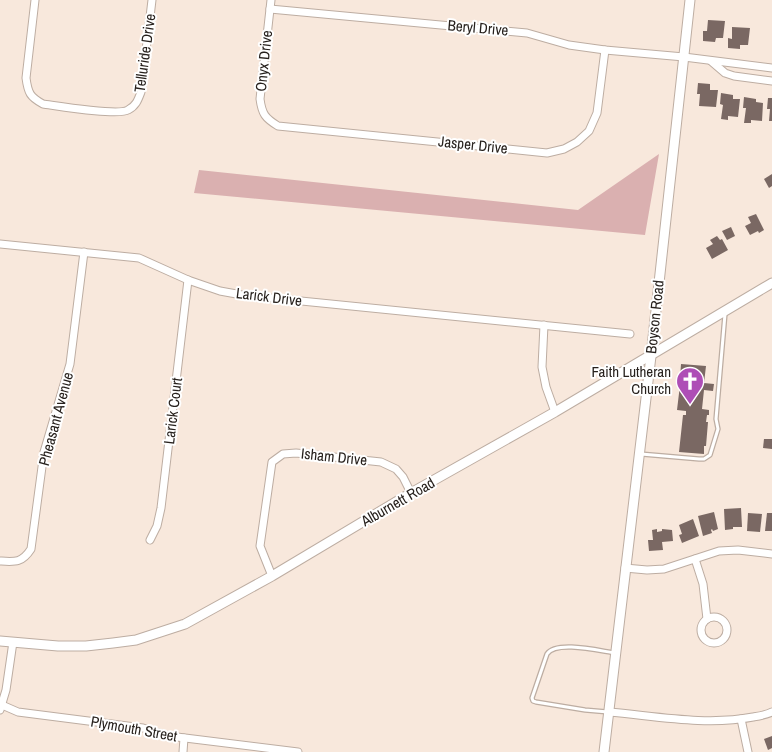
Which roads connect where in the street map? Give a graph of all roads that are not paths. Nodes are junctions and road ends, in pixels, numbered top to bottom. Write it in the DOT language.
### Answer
graph roads {
  1 [pos="35,0"];
  2 [pos="152,0"];
  3 [pos="271,0"];
  4 [pos="690,0"];
  5 [pos="270,9"];
  6 [pos="605,50"];
  7 [pos="684,58"];
  8 [pos="710,61"];
  9 [pos="772,68"];
  10 [pos="772,81"];
  11 [pos="268,120"];
  12 [pos="0,244"];
  13 [pos="84,252"];
  14 [pos="188,280"];
  15 [pos="772,283"];
  16 [pos="726,311"];
  17 [pos="544,326"];
  18 [pos="630,334"];
  19 [pos="651,356"];
  20 [pos="555,412"];
  21 [pos="639,454"];
  22 [pos="411,493"];
  23 [pos="150,540"];
  24 [pos="772,554"];
  25 [pos="695,559"];
  26 [pos="0,560"];
  27 [pos="625,568"];
  28 [pos="272,576"];
  29 [pos="707,619"];
  30 [pos="0,641"];
  31 [pos="13,642"];
  32 [pos="616,653"];
  33 [pos="1,707"];
  34 [pos="609,712"];
  35 [pos="772,712"];
  36 [pos="741,719"];
  37 [pos="184,738"];
  38 [pos="183,752"];
  39 [pos="298,752"];
  40 [pos="604,752"];
  41 [pos="748,752"];
  1 -- 2 [label="street, Telluride Drive"];
  3 -- 5 [label="street, Onyx Drive"];
  4 -- 7 [label="street, Boyson Road"];
  5 -- 6 [label="street, Beryl Drive"];
  5 -- 11 [label="street, Onyx Drive"];
  6 -- 7 [label="street, Beryl Drive"];
  6 -- 11 [label="street, Jasper Drive"];
  7 -- 8 [label="street, Beryl Drive"];
  7 -- 19 [label="street, Boyson Road"];
  8 -- 9 [label="street, Beryl Drive"];
  8 -- 10 [label="street"];
  12 -- 13 [label="street, Larick Drive"];
  13 -- 14 [label="street, Larick Drive"];
  13 -- 26 [label="street, Pheasant Avenue"];
  14 -- 17 [label="street, Larick Drive"];
  14 -- 23 [label="street, Larick Court"];
  15 -- 16 [label="street, Alburnett Road"];
  16 -- 19 [label="street, Alburnett Road"];
  16 -- 21 [label="lane"];
  17 -- 18 [label="street, Larick Drive"];
  17 -- 20 [label="street"];
  19 -- 20 [label="street, Alburnett Road"];
  19 -- 21 [label="street, Boyson Road"];
  20 -- 22 [label="street, Alburnett Road"];
  21 -- 27 [label="street, Boyson Road"];
  22 -- 28 [label="street, Alburnett Road"];
  22 -- 28 [label="street, Isham Drive"];
  24 -- 25 [label="street"];
  25 -- 27 [label="street"];
  25 -- 29 [label="street"];
  27 -- 32 [label="street, Boyson Road"];
  28 -- 31 [label="street, Alburnett Road"];
  30 -- 31 [label="street, Alburnett Road"];
  31 -- 33 [label="street"];
  32 -- 34 [label="street, Boyson Road"];
  32 -- 34 [label="lane"];
  33 -- 37 [label="street, Plymouth Street"];
  34 -- 36 [label="street"];
  34 -- 40 [label="street, Boyson Road"];
  35 -- 36 [label="street"];
  36 -- 41 [label="street"];
  37 -- 38 [label="street"];
  37 -- 39 [label="street, Plymouth Street"];
}
